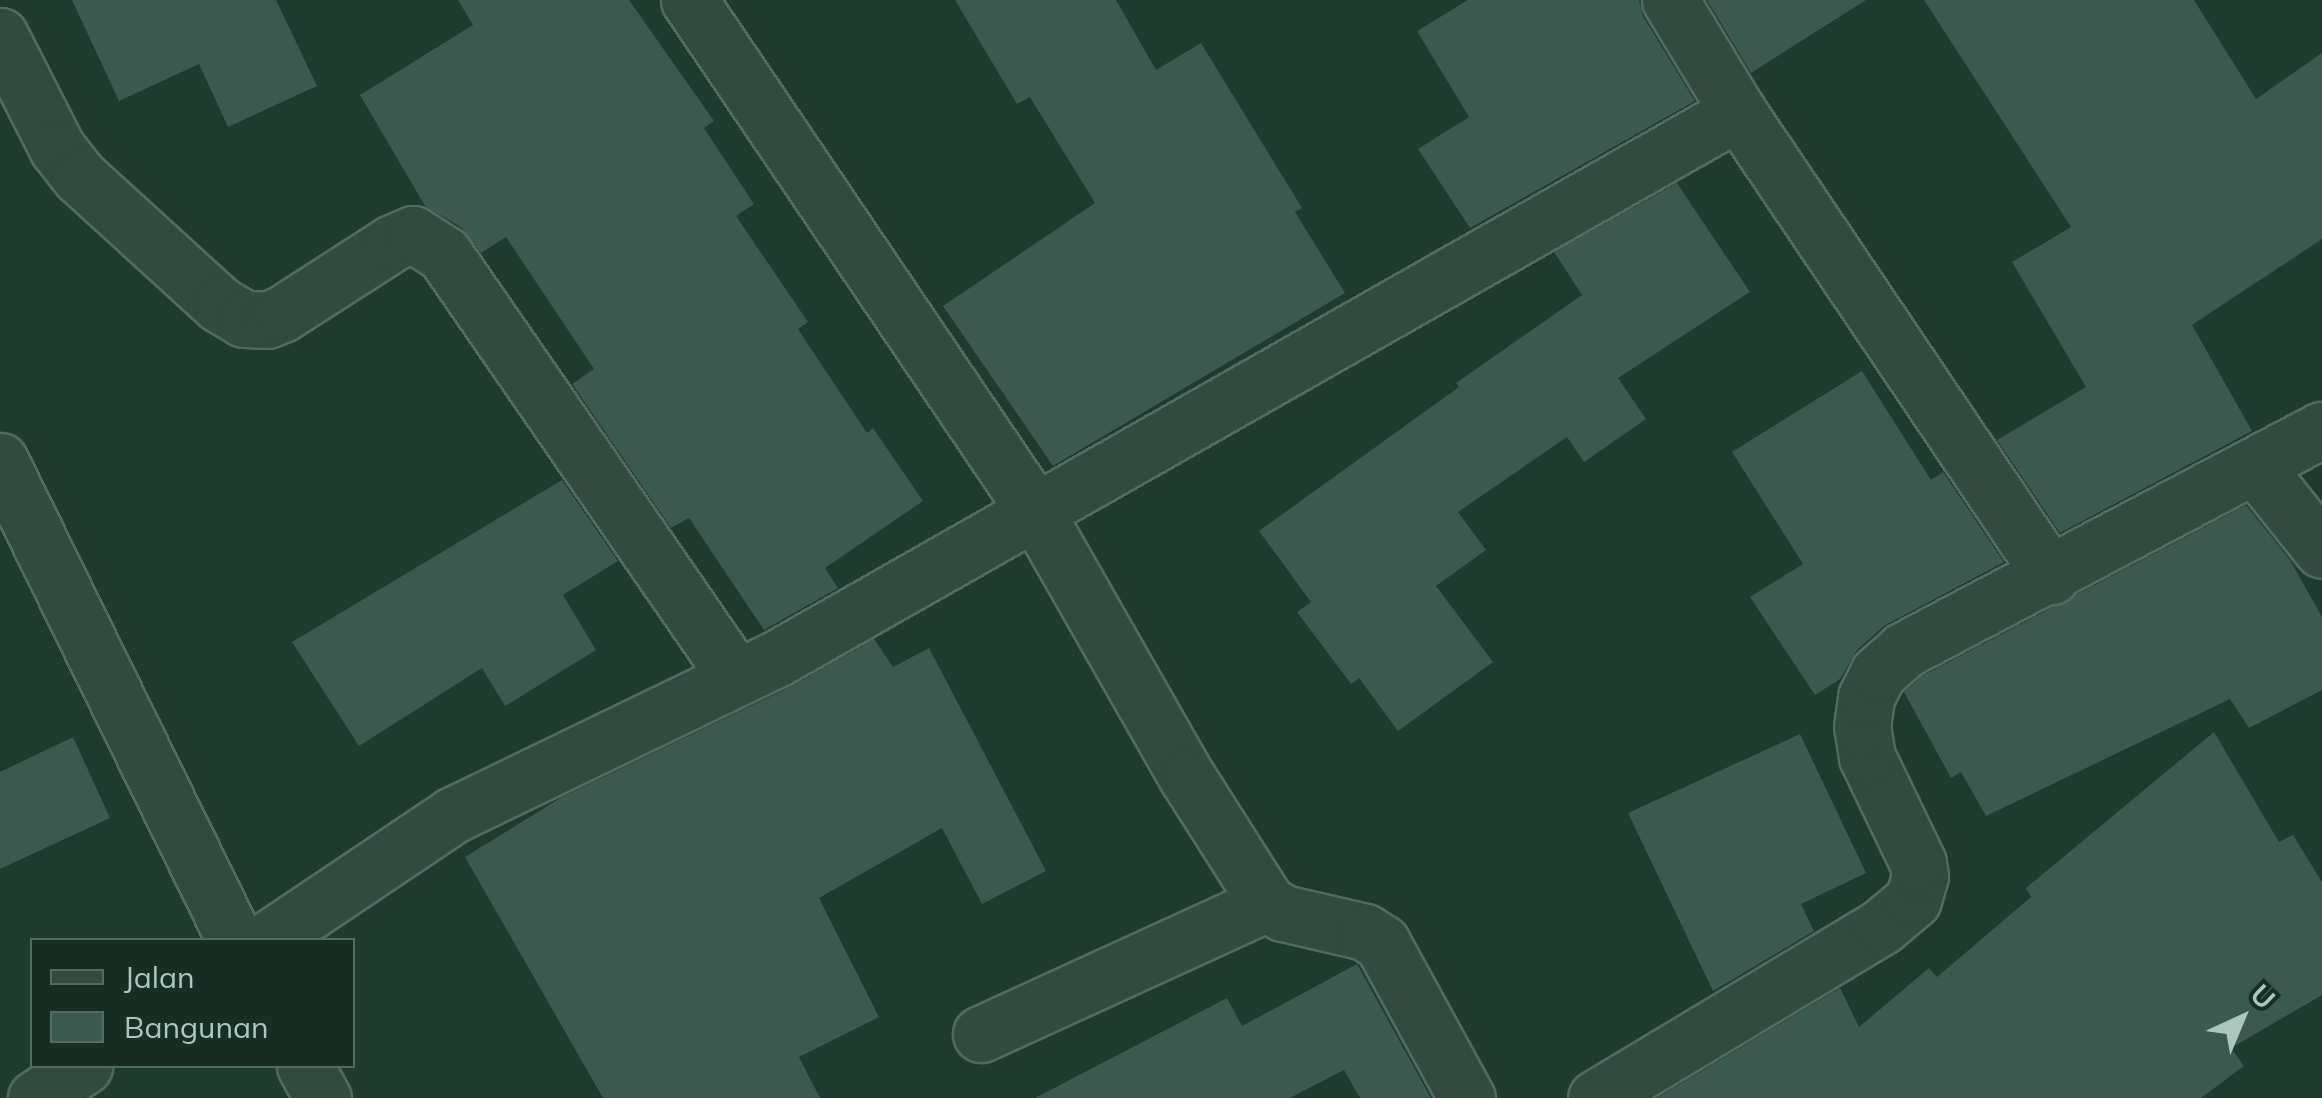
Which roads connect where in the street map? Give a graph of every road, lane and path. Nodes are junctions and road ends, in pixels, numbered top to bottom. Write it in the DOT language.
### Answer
graph roads {
  1 [pos="689,0"];
  2 [pos="1670,0"];
  3 [pos="0,36"];
  4 [pos="1738,112"];
  5 [pos="2322,430"];
  6 [pos="0,461"];
  7 [pos="2255,466"];
  8 [pos="1035,511"];
  9 [pos="2322,550"];
  10 [pos="2051,576"];
  11 [pos="736,677"];
  12 [pos="1268,903"];
  13 [pos="235,938"];
  14 [pos="269,938"];
  15 [pos="981,1034"];
  16 [pos="81,1068"];
  17 [pos="306,1068"];
  18 [pos="36,1098"];
  19 [pos="323,1098"];
  20 [pos="1467,1098"];
  21 [pos="1596,1098"];
  1 -- 8 [label="street"];
  2 -- 4 [label="street"];
  3 -- 11 [label="street"];
  4 -- 8 [label="street"];
  4 -- 10 [label="street"];
  5 -- 7 [label="street"];
  6 -- 13 [label="street"];
  7 -- 9 [label="street"];
  7 -- 10 [label="street"];
  8 -- 11 [label="street"];
  8 -- 12 [label="street"];
  10 -- 21 [label="street"];
  11 -- 14 [label="street"];
  12 -- 15 [label="street"];
  12 -- 20 [label="street"];
  16 -- 18 [label="street"];
  17 -- 19 [label="street"];
}
